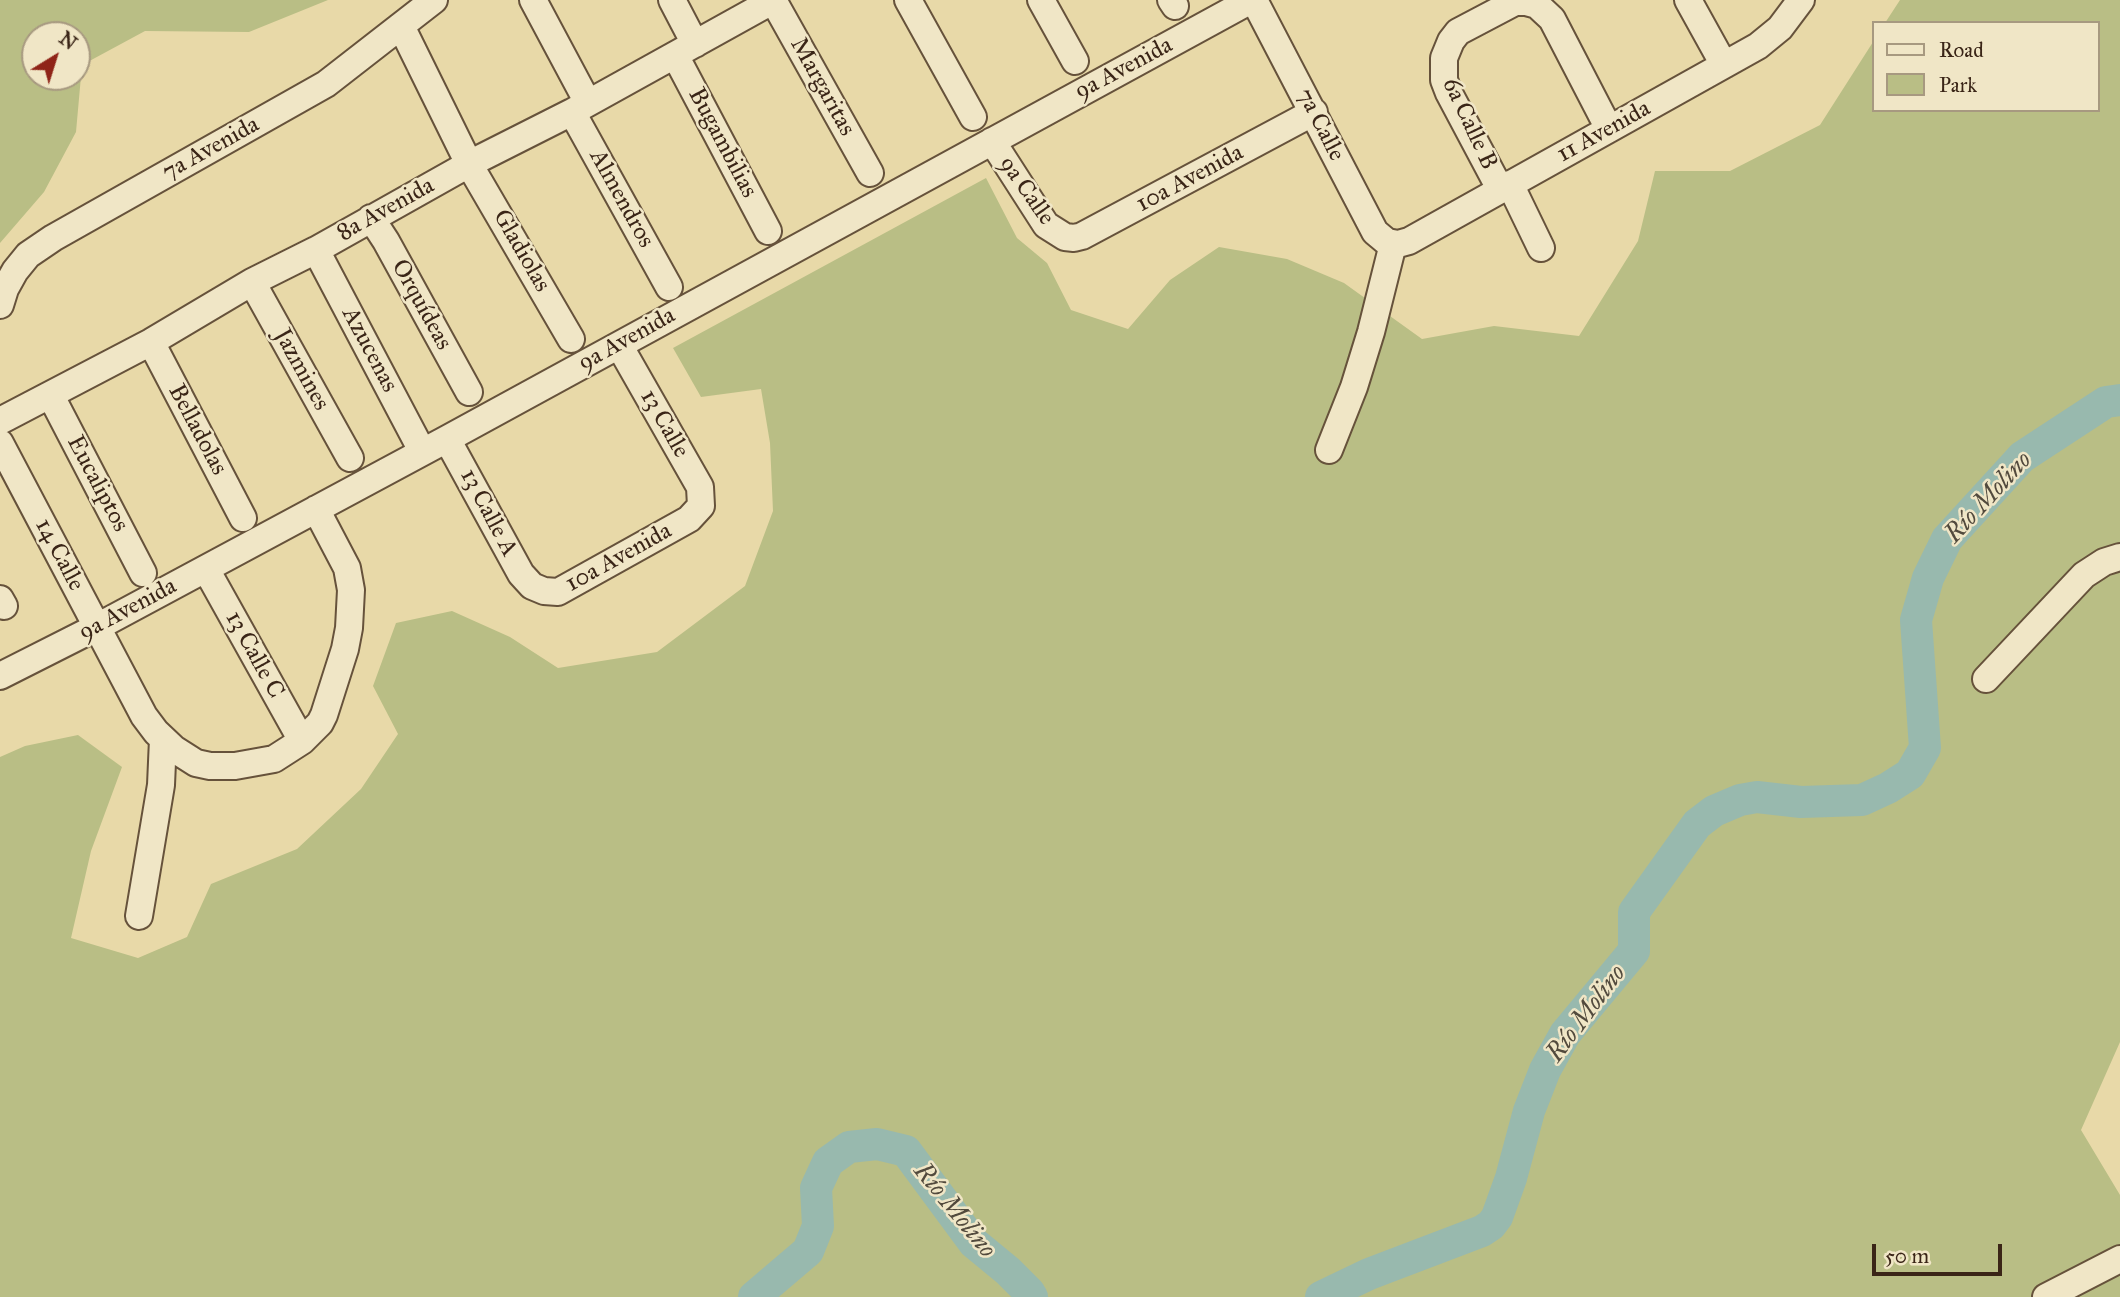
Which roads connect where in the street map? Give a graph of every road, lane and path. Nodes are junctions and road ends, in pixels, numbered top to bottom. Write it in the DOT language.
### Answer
graph roads {
  1 [pos="434,0"];
  2 [pos="533,0"];
  3 [pos="672,0"];
  4 [pos="774,0"];
  5 [pos="908,0"];
  6 [pos="1041,0"];
  7 [pos="1253,0"];
  8 [pos="1688,0"];
  9 [pos="1801,0"];
  10 [pos="401,26"];
  11 [pos="685,49"];
  12 [pos="1076,61"];
  13 [pos="1724,65"];
  14 [pos="580,107"];
  15 [pos="1314,113"];
  16 [pos="973,117"];
  17 [pos="1609,129"];
  18 [pos="992,141"];
  19 [pos="470,164"];
  20 [pos="870,173"];
  21 [pos="1505,186"];
  22 [pos="371,218"];
  23 [pos="768,231"];
  24 [pos="1065,237"];
  25 [pos="1393,243"];
  26 [pos="1541,248"];
  27 [pos="316,250"];
  28 [pos="252,282"];
  29 [pos="669,287"];
  30 [pos="0,304"];
  31 [pos="571,338"];
  32 [pos="151,342"];
  33 [pos="619,345"];
  34 [pos="469,392"];
  35 [pos="51,396"];
  36 [pos="0,421"];
  37 [pos="447,439"];
  38 [pos="1329,450"];
  39 [pos="422,451"];
  40 [pos="3,458"];
  41 [pos="350,458"];
  42 [pos="701,506"];
  43 [pos="316,509"];
  44 [pos="243,517"];
  45 [pos="2120,557"];
  46 [pos="206,569"];
  47 [pos="143,573"];
  48 [pos="532,586"];
  49 [pos="97,627"];
  50 [pos="0,676"];
  51 [pos="1986,679"];
  52 [pos="163,739"];
  53 [pos="302,741"];
  54 [pos="139,916"];
  55 [pos="2120,1259"];
  56 [pos="2046,1297"];
  1 -- 10 [label="street, 7a Avenida"];
  2 -- 14 [label="street, Almendros"];
  3 -- 11 [label="street, Bugambilias"];
  4 -- 11 [label="street, 8a Avenida"];
  4 -- 20 [label="street, Margaritas"];
  5 -- 16 [label="street"];
  6 -- 12 [label="street"];
  7 -- 15 [label="street, 7a Calle"];
  7 -- 18 [label="street, 9a Avenida"];
  8 -- 13 [label="street"];
  9 -- 13 [label="street, 11 Avenida"];
  10 -- 19 [label="street"];
  10 -- 30 [label="street, 7a Avenida"];
  11 -- 14 [label="street, 8a Avenida"];
  11 -- 23 [label="street, Bugambilias"];
  13 -- 17 [label="street, 11 Avenida"];
  14 -- 19 [label="street, 8a Avenida"];
  14 -- 29 [label="street, Almendros"];
  15 -- 24 [label="street, 10a Avenida"];
  15 -- 25 [label="street, 7a Calle"];
  17 -- 21 [label="street, 11 Avenida"];
  17 -- 21 [label="street, 6a Calle B"];
  18 -- 24 [label="street, 9a Calle"];
  18 -- 33 [label="street, 9a Avenida"];
  19 -- 22 [label="street, 8a Avenida"];
  19 -- 31 [label="street, Gladiolas"];
  21 -- 25 [label="street, 11 Avenida"];
  21 -- 26 [label="street, 6a Calle B"];
  22 -- 27 [label="street, 8a Avenida"];
  22 -- 34 [label="street, Orquídeas"];
  25 -- 38 [label="street"];
  27 -- 28 [label="street, 8a Avenida"];
  27 -- 39 [label="street, Azucenas"];
  28 -- 32 [label="street, 8a Avenida"];
  28 -- 41 [label="street, Jazmines"];
  32 -- 35 [label="street, 8a Avenida"];
  32 -- 44 [label="street, Belladolas"];
  33 -- 37 [label="street, 9a Avenida"];
  33 -- 42 [label="street, 13 Calle"];
  35 -- 36 [label="street, 8a Avenida"];
  35 -- 47 [label="street, Eucaliptos"];
  37 -- 39 [label="street, 9a Avenida"];
  37 -- 48 [label="street, 13 Calle A"];
  39 -- 43 [label="street, 9a Avenida"];
  40 -- 49 [label="street, 14 Calle"];
  42 -- 48 [label="street, 10a Avenida"];
  43 -- 46 [label="street, 9a Avenida"];
  43 -- 53 [label="street"];
  45 -- 51 [label="street"];
  46 -- 49 [label="street, 9a Avenida"];
  46 -- 53 [label="street, 13 Calle C"];
  49 -- 50 [label="street, 9a Avenida"];
  49 -- 52 [label="street, 14 Calle"];
  52 -- 53 [label="street, 14 Calle"];
  52 -- 54 [label="street"];
  55 -- 56 [label="street"];
}
